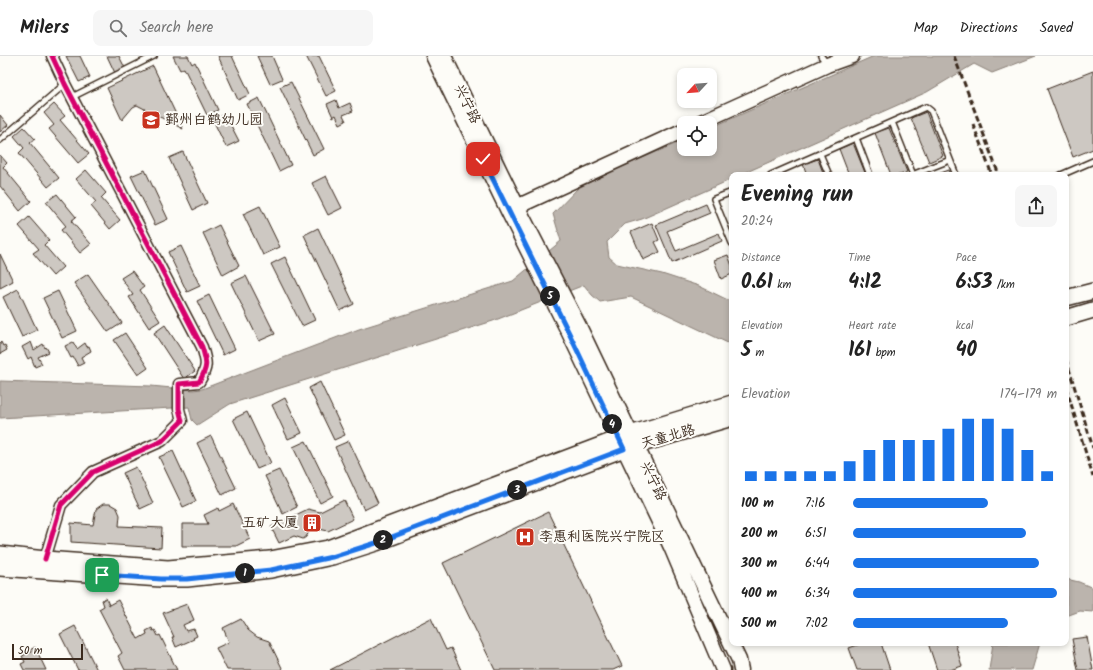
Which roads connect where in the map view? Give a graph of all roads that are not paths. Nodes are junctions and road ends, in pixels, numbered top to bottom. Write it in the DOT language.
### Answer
graph roads {
  1 [pos="52,56"];
  2 [pos="154,56"];
  3 [pos="433,56"];
  4 [pos="444,56"];
  5 [pos="840,56"];
  6 [pos="852,56"];
  7 [pos="824,60"];
  8 [pos="65,84"];
  9 [pos="72,97"];
  10 [pos="713,116"];
  11 [pos="892,122"];
  12 [pos="677,133"];
  13 [pos="856,138"];
  14 [pos="0,140"];
  15 [pos="820,154"];
  16 [pos="950,160"];
  17 [pos="1093,161"];
  18 [pos="785,169"];
  19 [pos="778,172"];
  20 [pos="786,172"];
  21 [pos="828,172"];
  22 [pos="869,172"];
  23 [pos="912,172"];
  24 [pos="920,172"];
  25 [pos="955,172"];
  26 [pos="1068,172"];
  27 [pos="729,193"];
  28 [pos="512,209"];
  29 [pos="729,236"];
  30 [pos="1093,291"];
  31 [pos="1069,297"];
  32 [pos="1093,310"];
  33 [pos="1069,317"];
  34 [pos="729,404"];
  35 [pos="729,419"];
  36 [pos="627,442"];
  37 [pos="0,554"];
  38 [pos="45,559"];
  39 [pos="0,568"];
  40 [pos="729,641"];
  41 [pos="732,646"];
  42 [pos="719,669"];
  43 [pos="741,670"];
  1 -- 8 [label="street"];
  2 -- 9 [label="lane"];
  3 -- 28 [label="main road, 兴宁路"];
  4 -- 28 [label="main road, 兴宁路"];
  5 -- 7 [label="main road"];
  6 -- 7 [label="main road"];
  7 -- 10 [label="main road"];
  8 -- 9 [label="street"];
  8 -- 14 [label="lane"];
  9 -- 38 [label="street"];
  11 -- 13 [label="lane"];
  11 -- 16 [label="lane"];
  11 -- 23 [label="lane"];
  12 -- 28 [label="main road"];
  13 -- 15 [label="lane"];
  13 -- 22 [label="lane"];
  15 -- 18 [label="lane"];
  15 -- 21 [label="lane"];
  16 -- 24 [label="lane"];
  16 -- 25 [label="lane"];
  17 -- 26 [label="lane"];
  18 -- 19 [label="lane"];
  18 -- 20 [label="lane"];
  27 -- 29 [label="lane"];
  28 -- 36 [label="main road, 兴宁路"];
  30 -- 31 [label="main road"];
  32 -- 33 [label="main road"];
  34 -- 36 [label="main road, 天童北路"];
  35 -- 36 [label="main road, 天童北路"];
  36 -- 38 [label="main road"];
  36 -- 39 [label="main road, 天童北路"];
  36 -- 40 [label="main road, 兴宁路"];
  36 -- 42 [label="main road, 兴宁路"];
  37 -- 38 [label="main road"];
  41 -- 43 [label="main road, 兴宁路"];
}
